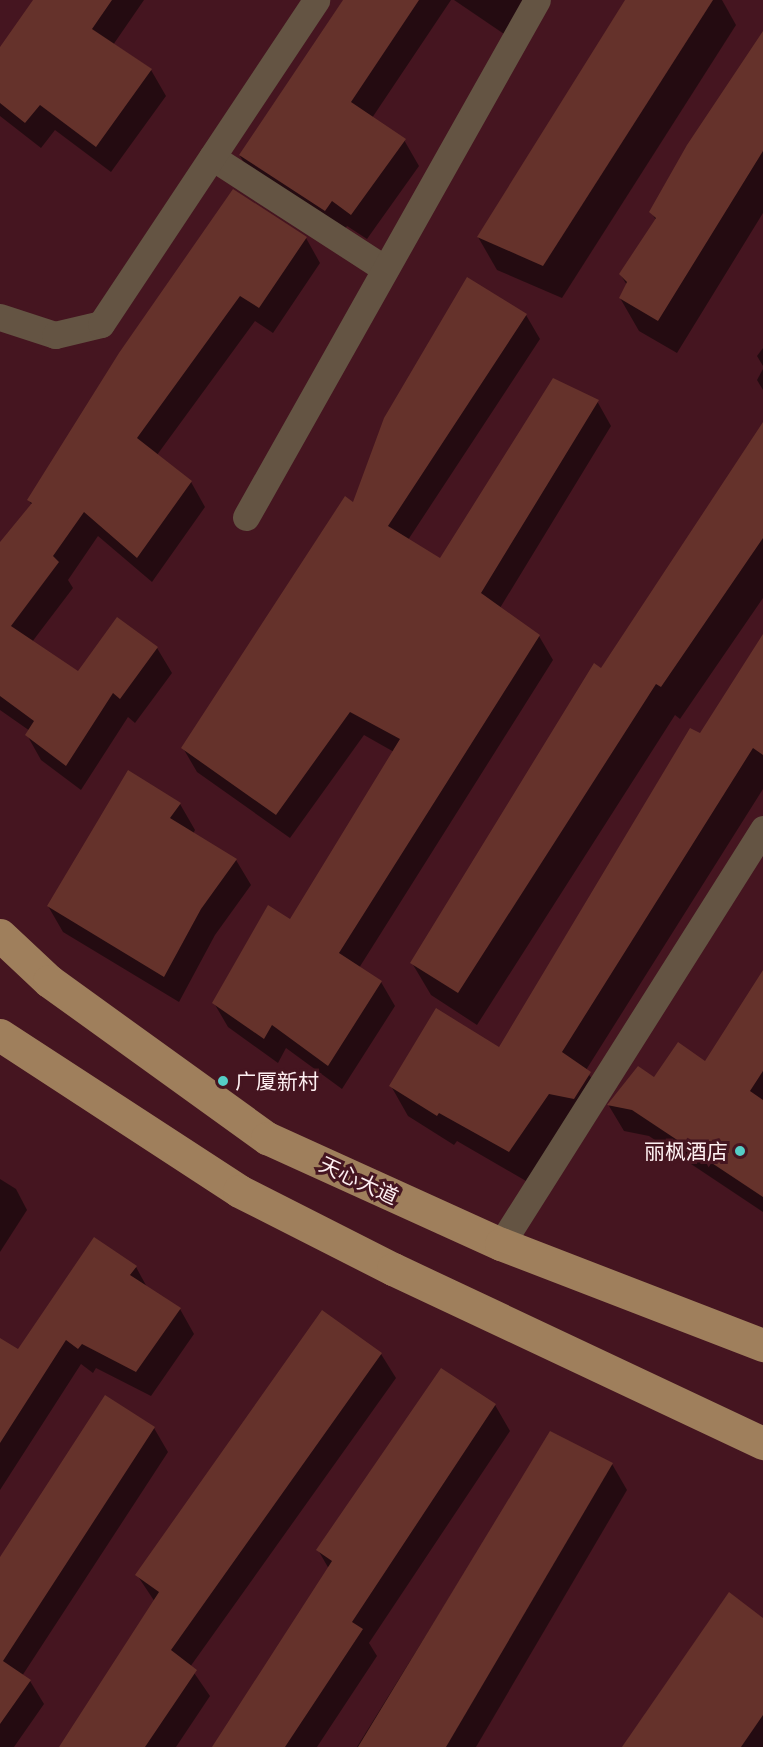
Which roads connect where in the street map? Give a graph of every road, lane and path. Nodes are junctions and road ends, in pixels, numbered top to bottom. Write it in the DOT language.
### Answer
graph roads {
  1 [pos="316,0"];
  2 [pos="537,0"];
  3 [pos="212,157"];
  4 [pos="385,269"];
  5 [pos="0,317"];
  6 [pos="246,517"];
  7 [pos="763,829"];
  8 [pos="0,935"];
  9 [pos="0,1035"];
  10 [pos="501,1244"];
  11 [pos="761,1339"];
  12 [pos="763,1443"];
  1 -- 3 [label="street"];
  2 -- 4 [label="street"];
  3 -- 4 [label="street"];
  3 -- 5 [label="street"];
  4 -- 6 [label="street"];
  7 -- 10 [label="street"];
  8 -- 10 [label="main road, 天心大道"];
  9 -- 12 [label="main road"];
  10 -- 11 [label="main road, 天心大道"];
}
